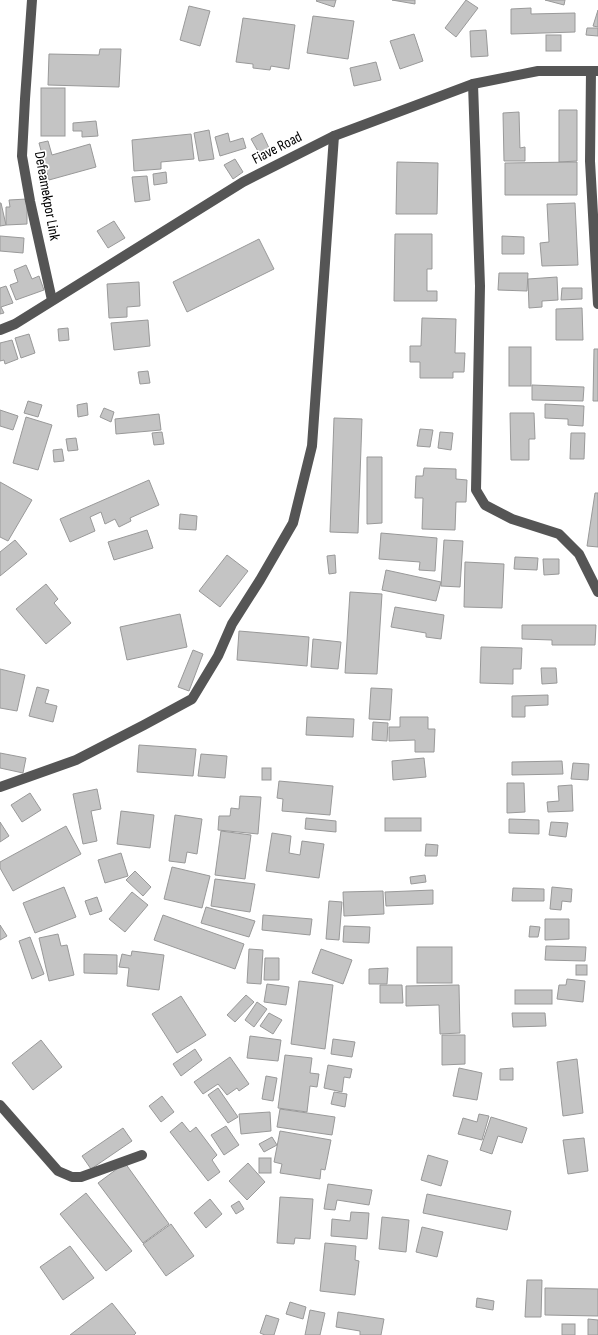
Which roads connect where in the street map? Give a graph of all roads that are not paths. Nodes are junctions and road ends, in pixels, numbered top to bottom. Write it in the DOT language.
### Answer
graph roads {
  1 [pos="32,0"];
  2 [pos="594,71"];
  3 [pos="473,84"];
  4 [pos="334,136"];
  5 [pos="52,300"];
  6 [pos="598,304"];
  7 [pos="0,330"];
  8 [pos="598,592"];
  9 [pos="0,787"];
  10 [pos="0,1105"];
  11 [pos="142,1155"];
  1 -- 5 [label="street, Defeamekpor Link"];
  2 -- 3 [label="street, Fiave Road"];
  2 -- 6 [label="street"];
  3 -- 4 [label="street, Fiave Road"];
  3 -- 8 [label="street"];
  4 -- 5 [label="street, Fiave Road"];
  4 -- 9 [label="street"];
  5 -- 7 [label="street, Fiave Road"];
  10 -- 11 [label="street"];
}
